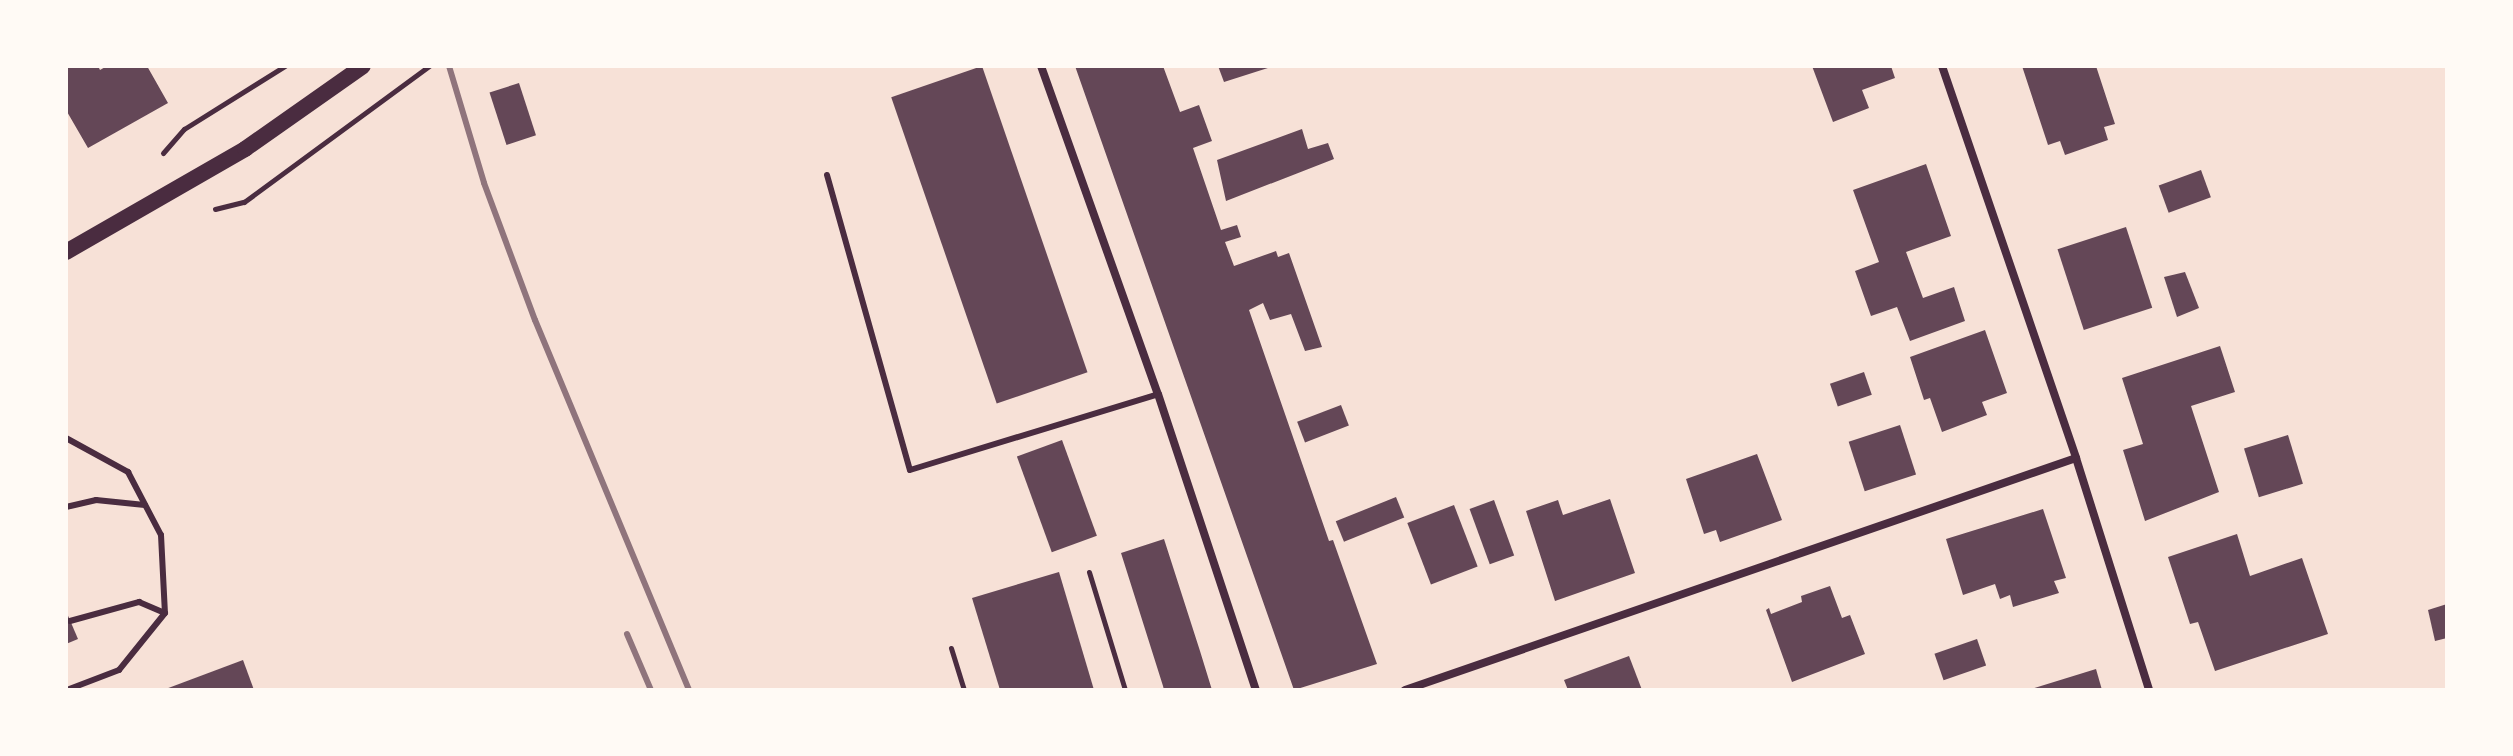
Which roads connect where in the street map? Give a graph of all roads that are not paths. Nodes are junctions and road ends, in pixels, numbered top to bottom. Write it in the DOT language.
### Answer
graph roads {
  1 [pos="363,66"];
  2 [pos="1041,66"];
  3 [pos="1942,66"];
  4 [pos="827,175"];
  5 [pos="66,252"];
  6 [pos="1158,394"];
  7 [pos="66,438"];
  8 [pos="2076,458"];
  9 [pos="145,505"];
  10 [pos="66,507"];
  11 [pos="165,613"];
  12 [pos="70,621"];
  13 [pos="67,690"];
  14 [pos="1256,690"];
  15 [pos="1405,690"];
  16 [pos="2149,690"];
  1 -- 5 [label="main road"];
  2 -- 6 [label="street"];
  3 -- 8 [label="street"];
  4 -- 6 [label="lane"];
  6 -- 14 [label="street"];
  7 -- 9 [label="lane"];
  8 -- 15 [label="street"];
  8 -- 16 [label="street"];
  9 -- 10 [label="lane"];
  9 -- 11 [label="lane"];
  11 -- 12 [label="lane"];
  11 -- 13 [label="lane"];
}
